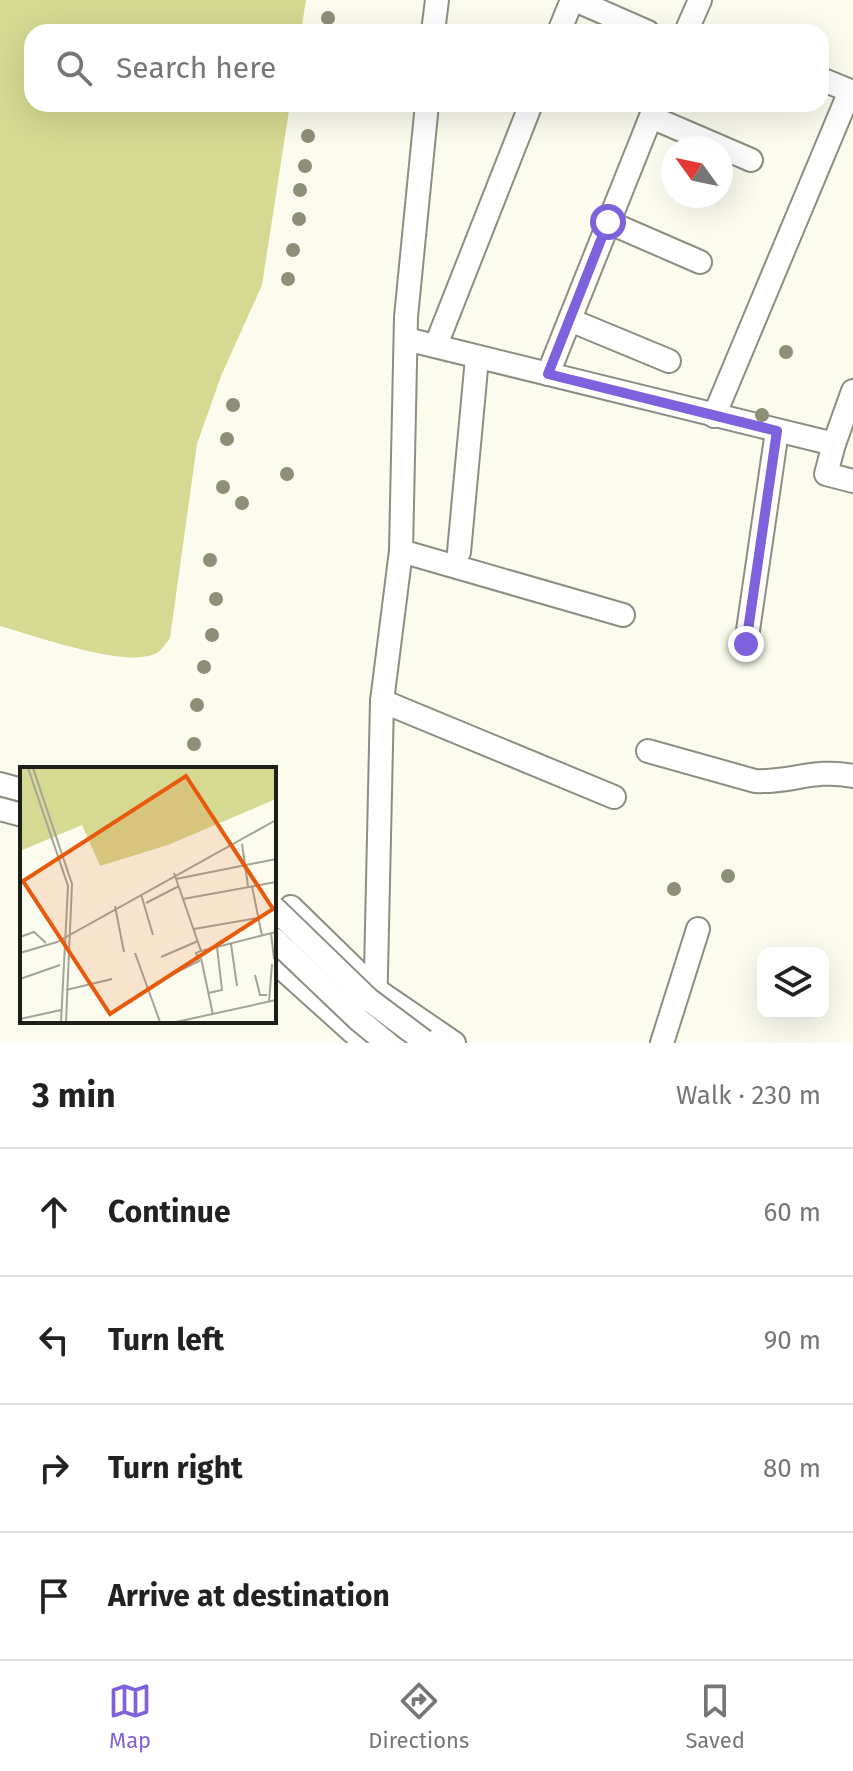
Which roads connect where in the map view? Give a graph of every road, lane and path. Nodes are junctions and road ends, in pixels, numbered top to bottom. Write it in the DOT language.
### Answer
graph roads {
  1 [pos="437,0"];
  2 [pos="573,0"];
  3 [pos="700,0"];
  4 [pos="434,24"];
  5 [pos="562,24"];
  6 [pos="629,24"];
  7 [pos="695,24"];
  8 [pos="829,82"];
  9 [pos="852,92"];
  10 [pos="426,112"];
  11 [pos="528,112"];
  12 [pos="653,112"];
  13 [pos="658,112"];
  14 [pos="751,160"];
  15 [pos="608,222"];
  16 [pos="700,262"];
  17 [pos="570,320"];
  18 [pos="406,339"];
  19 [pos="436,345"];
  20 [pos="477,358"];
  21 [pos="669,361"];
  22 [pos="548,374"];
  23 [pos="853,391"];
  24 [pos="714,416"];
  25 [pos="777,431"];
  26 [pos="834,444"];
  27 [pos="853,481"];
  28 [pos="401,551"];
  29 [pos="459,552"];
  30 [pos="623,615"];
  31 [pos="746,644"];
  32 [pos="382,701"];
  33 [pos="648,751"];
  34 [pos="853,776"];
  35 [pos="0,784"];
  36 [pos="20,789"];
  37 [pos="614,797"];
  38 [pos="0,809"];
  39 [pos="20,814"];
  40 [pos="276,910"];
  41 [pos="276,926"];
  42 [pos="698,929"];
  43 [pos="276,941"];
  44 [pos="276,963"];
  45 [pos="375,989"];
  46 [pos="425,1042"];
  47 [pos="365,1043"];
  48 [pos="374,1043"];
  49 [pos="387,1043"];
  50 [pos="454,1043"];
  51 [pos="662,1043"];
  1 -- 4 [label="street"];
  2 -- 5 [label="street"];
  2 -- 6 [label="street"];
  3 -- 7 [label="street"];
  8 -- 9 [label="street"];
  9 -- 24 [label="street"];
  10 -- 18 [label="street"];
  11 -- 19 [label="street"];
  12 -- 15 [label="street"];
  13 -- 14 [label="street"];
  15 -- 16 [label="street"];
  15 -- 17 [label="street"];
  17 -- 21 [label="street"];
  17 -- 22 [label="street"];
  18 -- 19 [label="street"];
  18 -- 28 [label="street"];
  19 -- 20 [label="street"];
  20 -- 22 [label="street"];
  20 -- 29 [label="street"];
  22 -- 24 [label="street"];
  23 -- 26 [label="street"];
  24 -- 25 [label="street"];
  25 -- 26 [label="street"];
  25 -- 31 [label="street"];
  26 -- 27 [label="street"];
  28 -- 30 [label="street"];
  28 -- 32 [label="street"];
  32 -- 37 [label="street"];
  32 -- 45 [label="street"];
  33 -- 34 [label="street"];
  35 -- 36 [label="street"];
  38 -- 39 [label="street"];
  40 -- 46 [label="street, bridge"];
  41 -- 45 [label="street"];
  42 -- 51 [label="street"];
  43 -- 49 [label="street, bridge"];
  44 -- 47 [label="street"];
  45 -- 48 [label="street"];
  45 -- 50 [label="street"];
}
